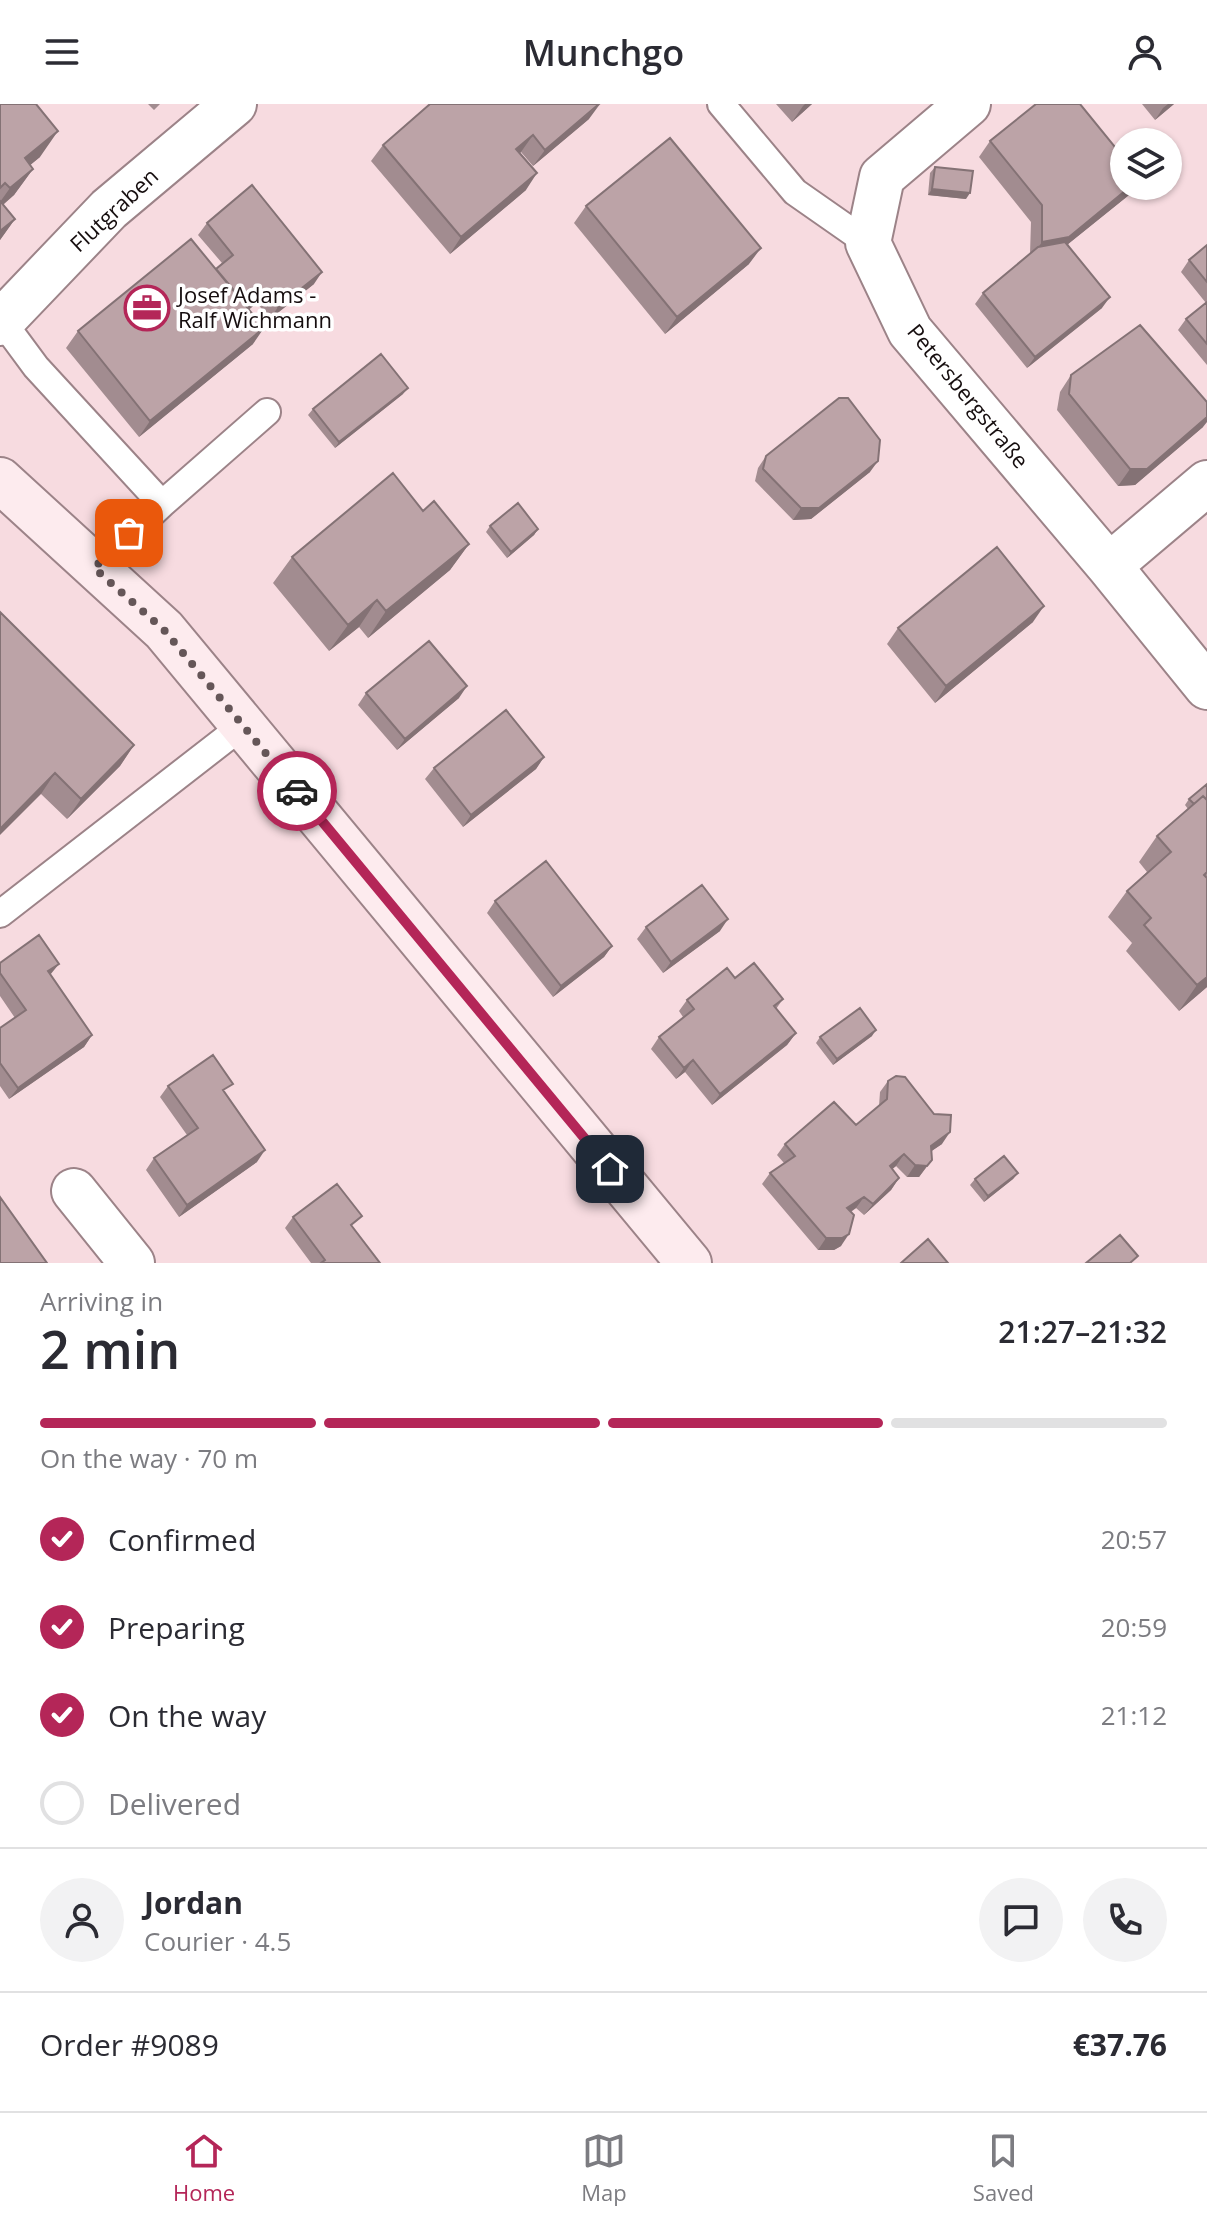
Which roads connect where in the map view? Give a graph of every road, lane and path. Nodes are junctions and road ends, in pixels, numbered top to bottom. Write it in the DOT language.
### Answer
graph roads {
  1 [pos="234,104"];
  2 [pos="721,104"];
  3 [pos="968,104"];
  4 [pos="868,243"];
  5 [pos="1,322"];
  6 [pos="267,412"];
  7 [pos="0,480"];
  8 [pos="1207,483"];
  9 [pos="162,504"];
  10 [pos="1109,566"];
  11 [pos="94,568"];
  12 [pos="1207,687"];
  13 [pos="242,726"];
  14 [pos="0,914"];
  15 [pos="74,1191"];
  16 [pos="132,1263"];
  17 [pos="689,1263"];
  1 -- 5 [label="street, Flutgraben"];
  2 -- 4 [label="lane"];
  3 -- 4 [label="street"];
  4 -- 10 [label="street, Petersbergstraße"];
  5 -- 9 [label="lane"];
  6 -- 9 [label="lane"];
  7 -- 11 [label="main road"];
  8 -- 10 [label="street"];
  9 -- 11 [label="lane"];
  10 -- 12 [label="street, Petersbergstraße"];
  11 -- 13 [label="main road"];
  13 -- 14 [label="lane"];
  13 -- 17 [label="main road"];
  15 -- 16 [label="street"];
}
